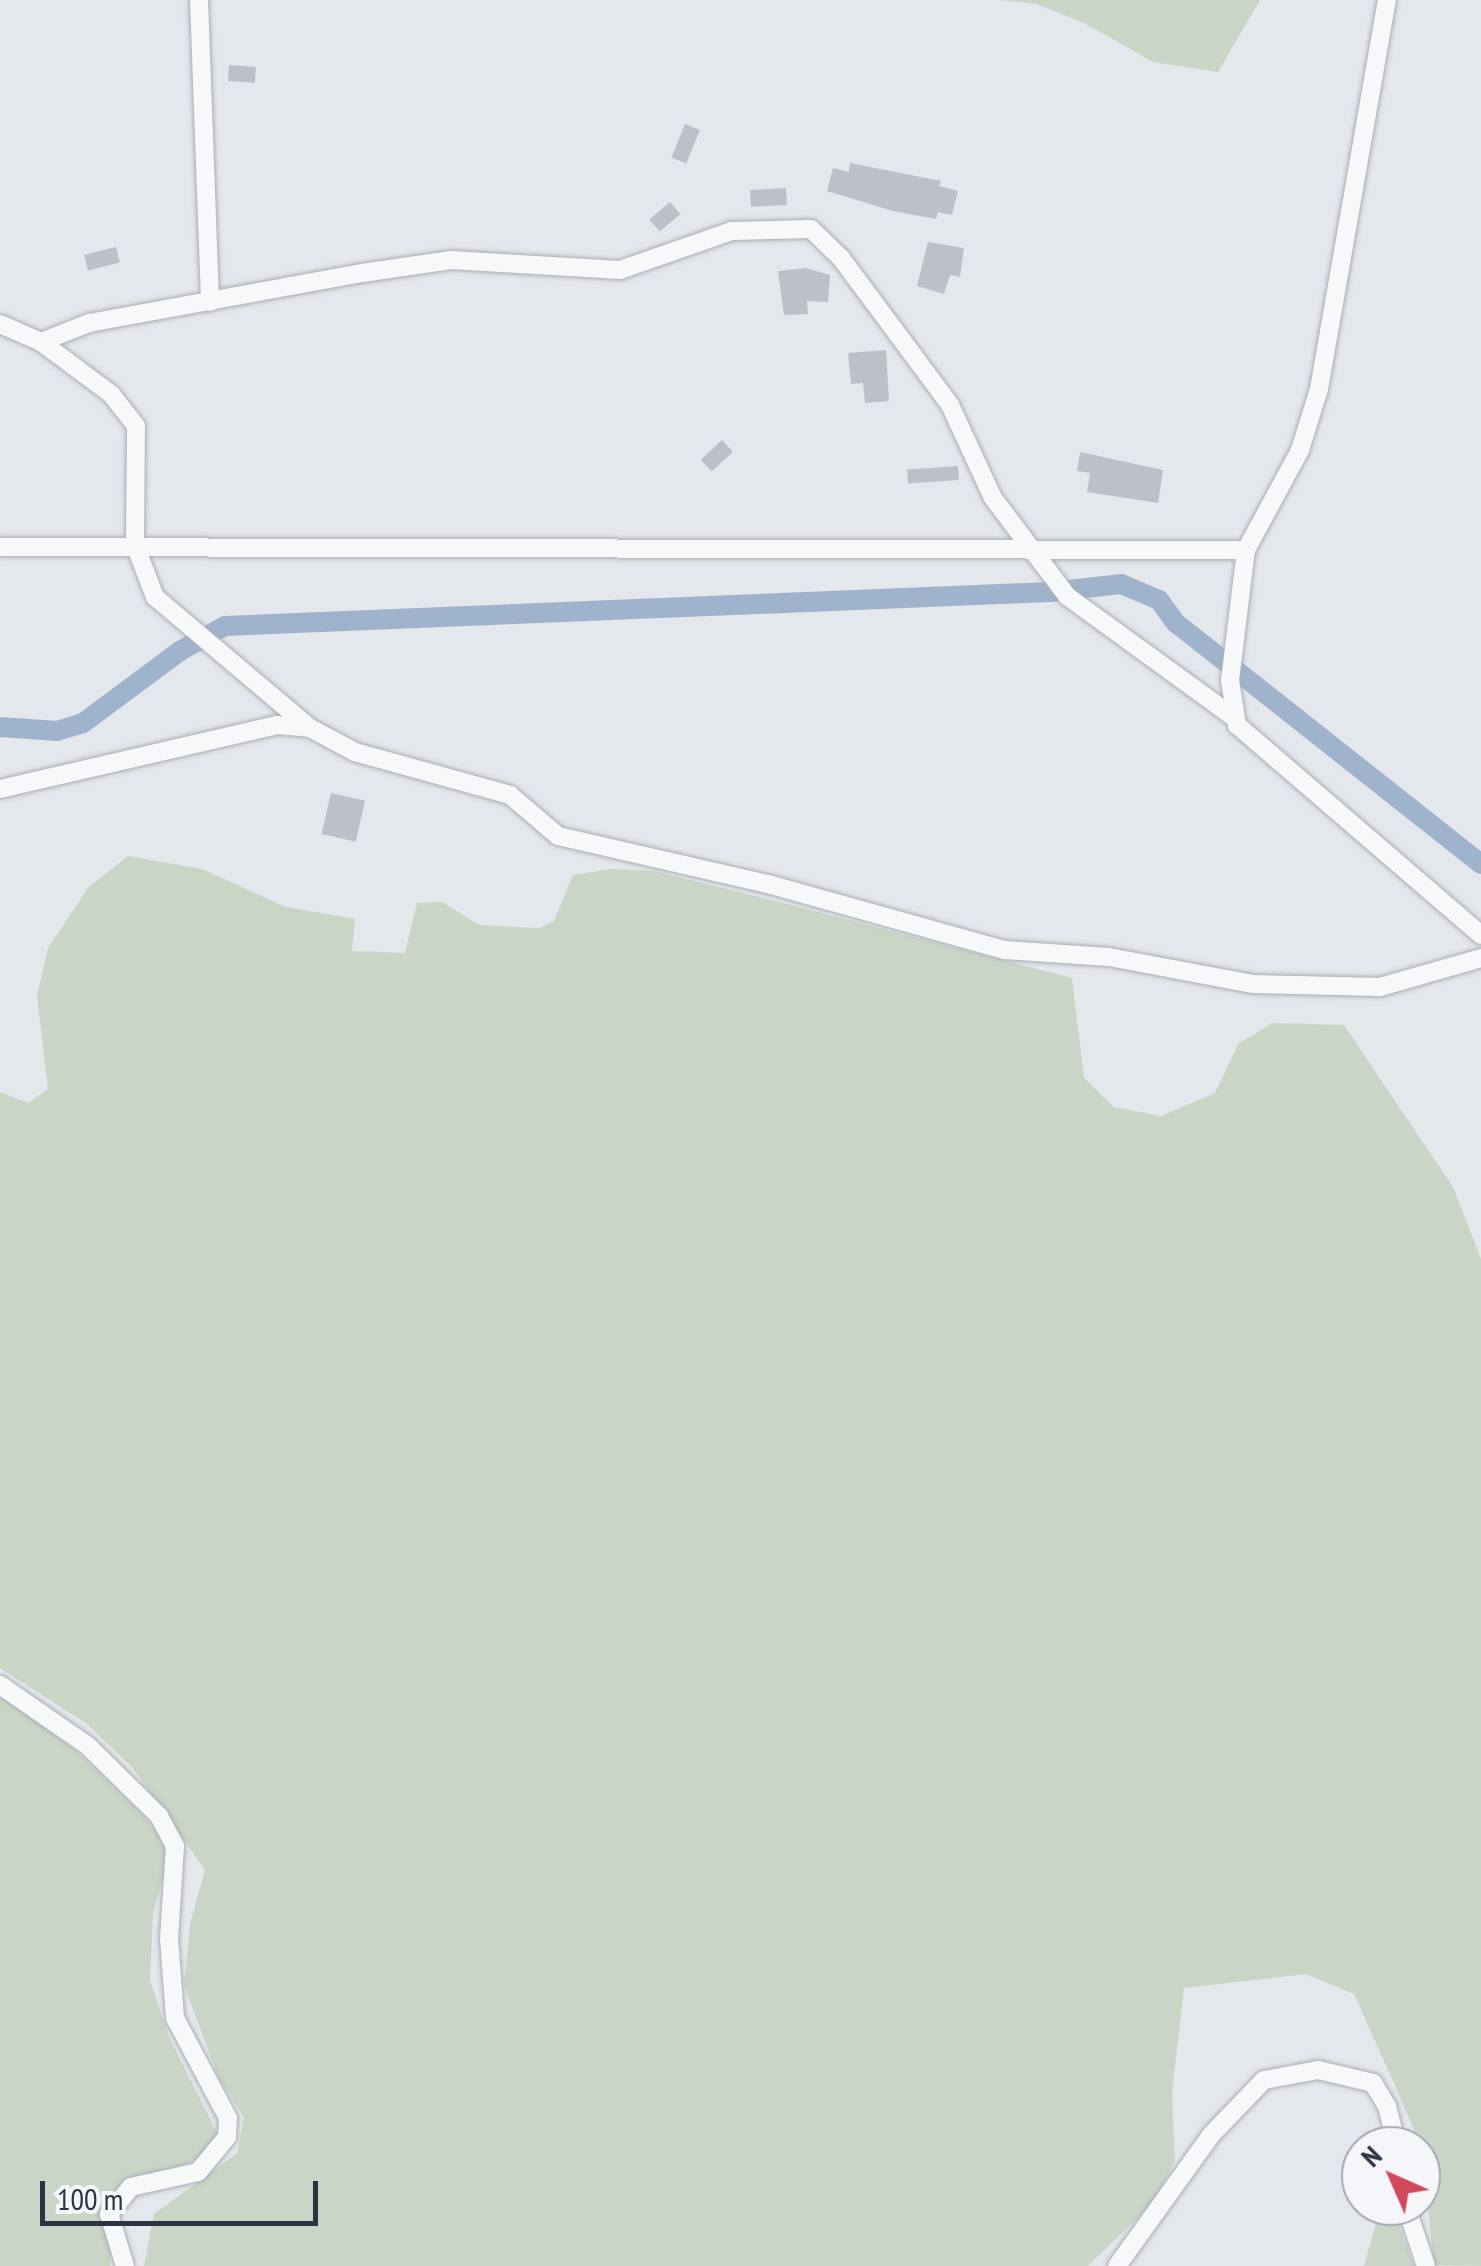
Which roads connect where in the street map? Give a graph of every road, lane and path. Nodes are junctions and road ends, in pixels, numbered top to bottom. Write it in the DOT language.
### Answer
graph roads {
  1 [pos="199,0"];
  2 [pos="1387,0"];
  3 [pos="210,302"];
  4 [pos="1,328"];
  5 [pos="41,342"];
  6 [pos="135,545"];
  7 [pos="0,546"];
  8 [pos="1246,550"];
  9 [pos="1041,554"];
  10 [pos="1231,715"];
  11 [pos="310,728"];
  12 [pos="0,789"];
  13 [pos="1481,935"];
  14 [pos="1481,958"];
  15 [pos="0,1684"];
  16 [pos="1392,2126"];
  17 [pos="1413,2226"];
  18 [pos="125,2266"];
  19 [pos="1117,2266"];
  20 [pos="1426,2266"];
  1 -- 3 [label="street"];
  2 -- 8 [label="street"];
  3 -- 5 [label="street"];
  3 -- 9 [label="street"];
  4 -- 5 [label="street"];
  5 -- 6 [label="street"];
  6 -- 7 [label="street"];
  6 -- 9 [label="street"];
  6 -- 11 [label="street"];
  8 -- 9 [label="street"];
  8 -- 10 [label="street"];
  9 -- 10 [label="street"];
  10 -- 13 [label="street"];
  11 -- 12 [label="street"];
  11 -- 14 [label="street"];
  15 -- 18 [label="street"];
  16 -- 19 [label="street"];
  17 -- 20 [label="street"];
}
